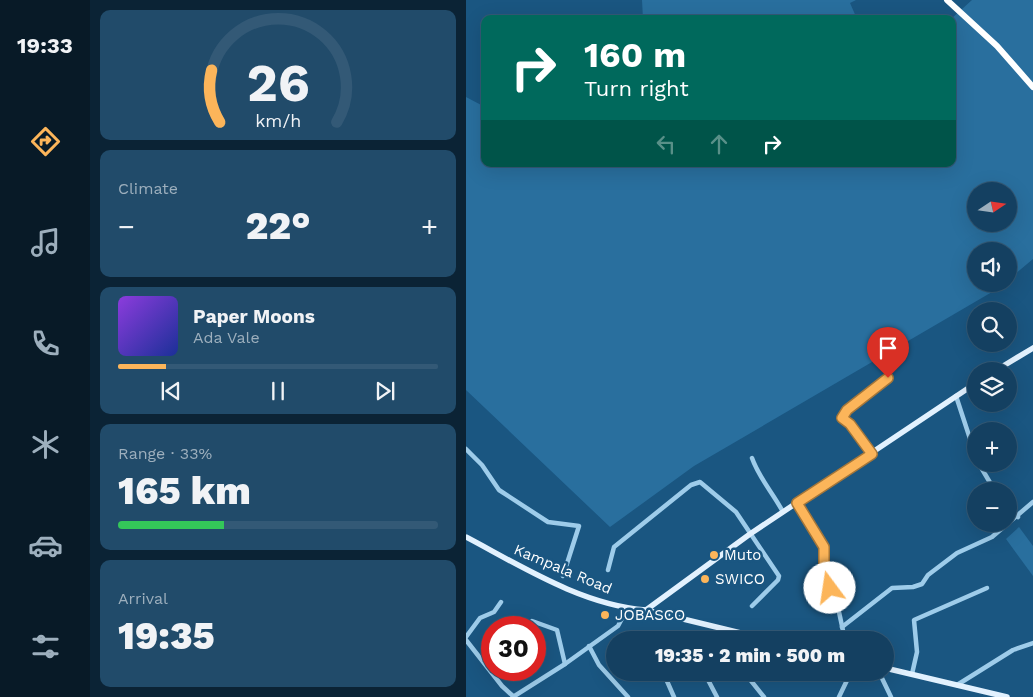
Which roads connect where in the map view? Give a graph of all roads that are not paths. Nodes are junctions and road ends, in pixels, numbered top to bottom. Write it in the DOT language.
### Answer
graph roads {
  1 [pos="946,0"];
  2 [pos="1033,86"];
  3 [pos="1033,348"];
  4 [pos="1010,362"];
  5 [pos="888,378"];
  6 [pos="967,389"];
  7 [pos="956,396"];
  8 [pos="967,430"];
  9 [pos="466,449"];
  10 [pos="872,454"];
  11 [pos="752,458"];
  12 [pos="1033,502"];
  13 [pos="797,503"];
  14 [pos="783,512"];
  15 [pos="1018,517"];
  16 [pos="750,534"];
  17 [pos="466,537"];
  18 [pos="608,570"];
  19 [pos="563,576"];
  20 [pos="988,588"];
  21 [pos="501,602"];
  22 [pos="752,606"];
  23 [pos="627,608"];
  24 [pos="646,610"];
  25 [pos="546,626"];
  26 [pos="842,627"];
  27 [pos="733,631"];
  28 [pos="843,631"];
  29 [pos="466,639"];
  30 [pos="1033,643"];
  31 [pos="589,646"];
  32 [pos="565,664"];
  33 [pos="894,670"];
  34 [pos="912,674"];
  35 [pos="667,681"];
  36 [pos="709,681"];
  37 [pos="751,681"];
  38 [pos="847,681"];
  39 [pos="883,681"];
  40 [pos="958,685"];
  41 [pos="513,697"];
  42 [pos="628,697"];
  43 [pos="674,697"];
  44 [pos="717,697"];
  45 [pos="764,697"];
  46 [pos="839,697"];
  47 [pos="891,697"];
  48 [pos="1007,697"];
  1 -- 2 [label="highway"];
  3 -- 4 [label="main road"];
  5 -- 10 [label="street"];
  6 -- 7 [label="main road"];
  7 -- 8 [label="street"];
  7 -- 10 [label="main road"];
  9 -- 19 [label="street"];
  10 -- 13 [label="main road"];
  11 -- 14 [label="street"];
  12 -- 15 [label="street"];
  13 -- 14 [label="main road"];
  13 -- 26 [label="street"];
  14 -- 16 [label="main road"];
  15 -- 26 [label="street"];
  16 -- 18 [label="street"];
  16 -- 22 [label="street"];
  16 -- 24 [label="main road"];
  17 -- 23 [label="main road, Kampala Road"];
  20 -- 34 [label="street"];
  21 -- 29 [label="street"];
  23 -- 24 [label="main road, Kampala Road"];
  23 -- 31 [label="street"];
  24 -- 27 [label="main road, Kampala Road"];
  25 -- 32 [label="street"];
  26 -- 28 [label="street"];
  29 -- 41 [label="street"];
  30 -- 40 [label="street"];
  31 -- 32 [label="street"];
  31 -- 42 [label="street"];
  32 -- 41 [label="street"];
  33 -- 34 [label="main road"];
  34 -- 40 [label="main road"];
  35 -- 43 [label="street"];
  36 -- 44 [label="street"];
  37 -- 45 [label="street"];
  38 -- 46 [label="street"];
  39 -- 47 [label="street"];
  40 -- 48 [label="main road"];
}
